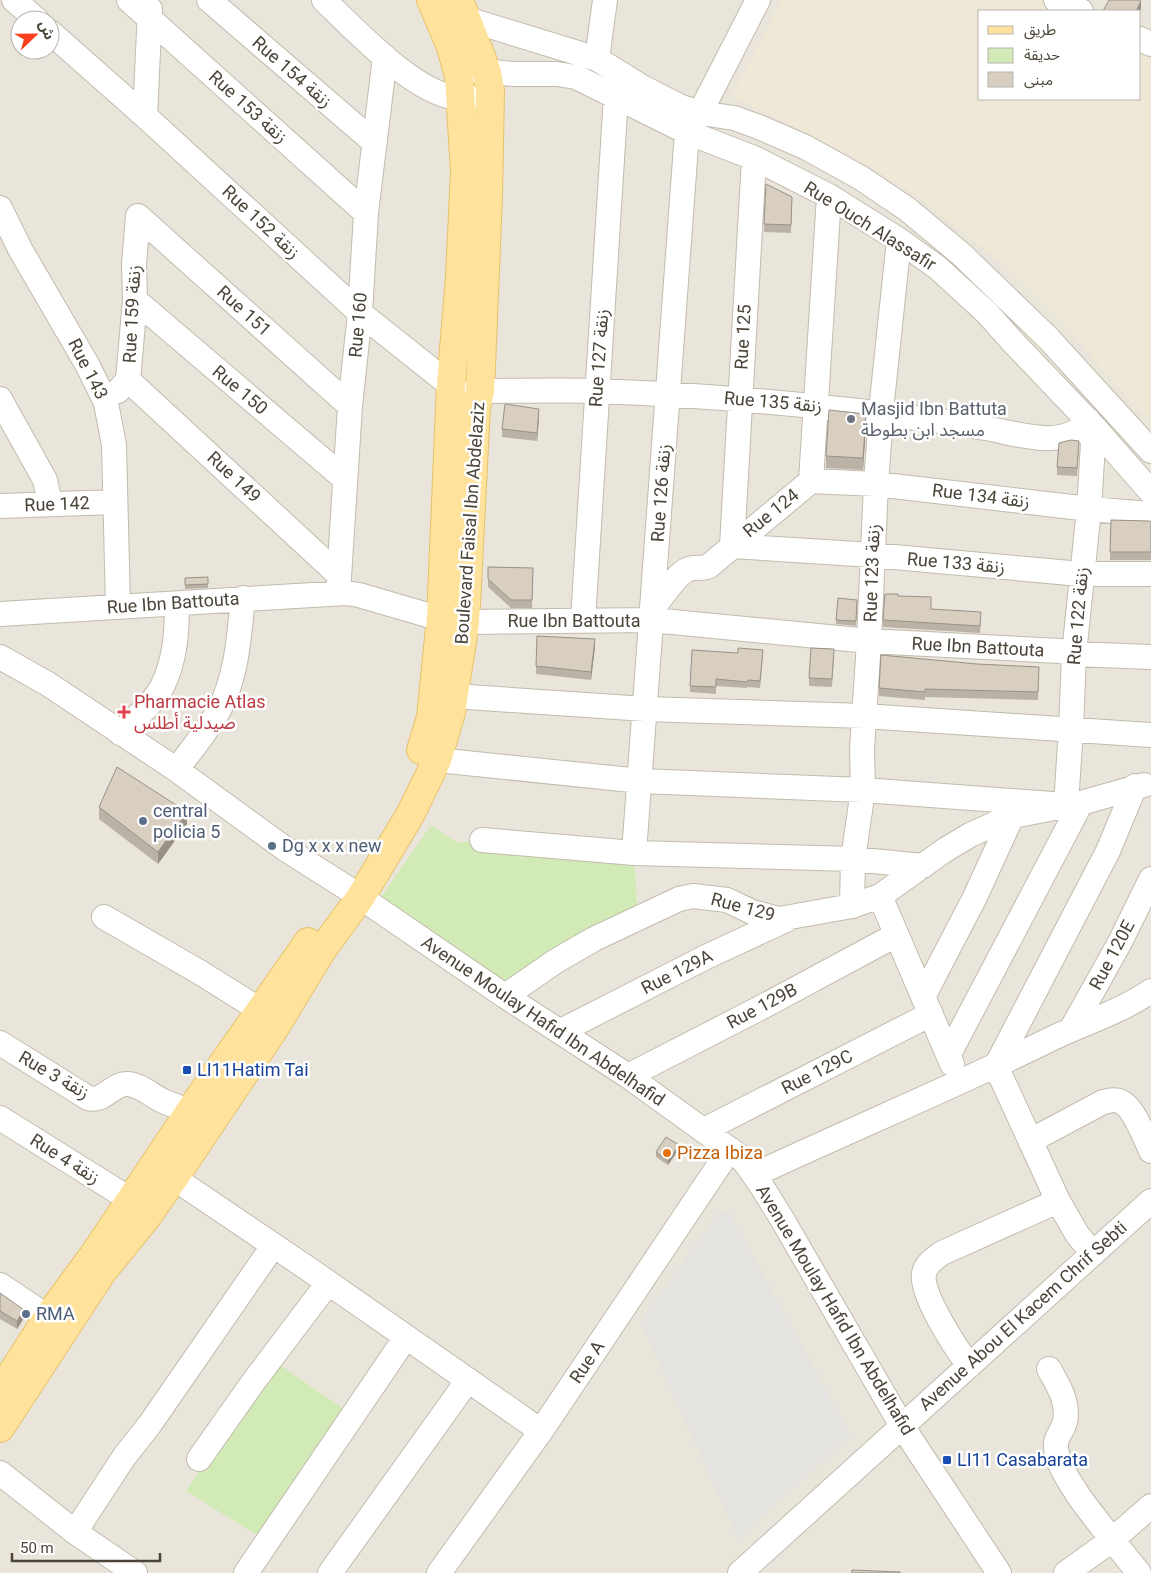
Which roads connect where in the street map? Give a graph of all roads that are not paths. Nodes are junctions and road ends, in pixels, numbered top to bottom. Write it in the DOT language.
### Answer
graph roads {
  1 [pos="14,0"];
  2 [pos="129,0"];
  3 [pos="209,0"];
  4 [pos="324,0"];
  5 [pos="431,0"];
  6 [pos="605,0"];
  7 [pos="758,0"];
  8 [pos="1056,0"];
  9 [pos="150,9"];
  10 [pos="26,10"];
  11 [pos="463,10"];
  12 [pos="1079,10"];
  13 [pos="60,41"];
  14 [pos="385,58"];
  15 [pos="597,59"];
  16 [pos="457,69"];
  17 [pos="487,72"];
  18 [pos="616,96"];
  19 [pos="461,98"];
  20 [pos="490,98"];
  21 [pos="145,116"];
  22 [pos="694,122"];
  23 [pos="374,143"];
  24 [pos="754,158"];
  25 [pos="829,196"];
  26 [pos="0,208"];
  27 [pos="366,213"];
  28 [pos="138,216"];
  29 [pos="899,240"];
  30 [pos="135,300"];
  31 [pos="360,314"];
  32 [pos="128,380"];
  33 [pos="451,385"];
  34 [pos="597,391"];
  35 [pos="668,395"];
  36 [pos="478,399"];
  37 [pos="740,399"];
  38 [pos="106,403"];
  39 [pos="814,405"];
  40 [pos="350,406"];
  41 [pos="2,408"];
  42 [pos="882,413"];
  43 [pos="1091,423"];
  44 [pos="1151,451"];
  45 [pos="345,479"];
  46 [pos="811,481"];
  47 [pos="876,484"];
  48 [pos="1151,492"];
  49 [pos="114,502"];
  50 [pos="50,503"];
  51 [pos="0,506"];
  52 [pos="1089,509"];
  53 [pos="1151,514"];
  54 [pos="732,546"];
  55 [pos="872,555"];
  56 [pos="1081,574"];
  57 [pos="1151,574"];
  58 [pos="339,584"];
  59 [pos="243,598"];
  60 [pos="177,604"];
  61 [pos="118,607"];
  62 [pos="0,614"];
  63 [pos="653,614"];
  64 [pos="583,620"];
  65 [pos="453,621"];
  66 [pos="869,641"];
  67 [pos="1074,654"];
  68 [pos="0,657"];
  69 [pos="1151,657"];
  70 [pos="453,696"];
  71 [pos="645,709"];
  72 [pos="864,716"];
  73 [pos="1071,729"];
  74 [pos="120,733"];
  75 [pos="1151,735"];
  76 [pos="437,760"];
  77 [pos="177,770"];
  78 [pos="641,781"];
  79 [pos="1143,785"];
  80 [pos="863,790"];
  81 [pos="1073,804"];
  82 [pos="1012,816"];
  83 [pos="482,840"];
  84 [pos="634,853"];
  85 [pos="853,859"];
  86 [pos="923,866"];
  87 [pos="1151,879"];
  88 [pos="353,893"];
  89 [pos="880,896"];
  90 [pos="852,906"];
  91 [pos="104,917"];
  92 [pos="794,917"];
  93 [pos="896,934"];
  94 [pos="1151,991"];
  95 [pos="505,996"];
  96 [pos="927,1006"];
  97 [pos="260,1010"];
  98 [pos="1071,1030"];
  99 [pos="561,1031"];
  100 [pos="0,1043"];
  101 [pos="949,1054"];
  102 [pos="996,1066"];
  103 [pos="628,1076"];
  104 [pos="959,1082"];
  105 [pos="190,1111"];
  106 [pos="0,1118"];
  107 [pos="704,1130"];
  108 [pos="1030,1141"];
  109 [pos="730,1149"];
  110 [pos="1151,1151"];
  111 [pos="164,1171"];
  112 [pos="754,1175"];
  113 [pos="131,1200"];
  114 [pos="1058,1201"];
  115 [pos="1151,1201"];
  116 [pos="273,1246"];
  117 [pos="1093,1254"];
  118 [pos="328,1283"];
  119 [pos="0,1285"];
  120 [pos="48,1317"];
  121 [pos="406,1337"];
  122 [pos="968,1366"];
  123 [pos="1049,1368"];
  124 [pos="468,1380"];
  125 [pos="0,1392"];
  126 [pos="902,1426"];
  127 [pos="0,1428"];
  128 [pos="541,1431"];
  129 [pos="199,1459"];
  130 [pos="0,1473"];
  131 [pos="1151,1506"];
  132 [pos="75,1532"];
  133 [pos="1112,1540"];
  134 [pos="135,1573"];
  135 [pos="246,1573"];
  136 [pos="330,1573"];
  137 [pos="439,1573"];
  138 [pos="740,1573"];
  139 [pos="999,1573"];
  140 [pos="1066,1573"];
  141 [pos="1139,1573"];
  1 -- 10 [label="street"];
  2 -- 9 [label="street, Rue 153 زنقة"];
  3 -- 23 [label="street, Rue 154 زنقة"];
  4 -- 14 [label="street"];
  5 -- 16 [label="main road, Boulevard Faisal Ibn Abdelaziz"];
  6 -- 15 [label="street"];
  7 -- 22 [label="street"];
  8 -- 12 [label="street"];
  9 -- 21 [label="street"];
  9 -- 27 [label="street, Rue 153 زنقة"];
  11 -- 15 [label="street, Rue Ouch Alassafir"];
  11 -- 17 [label="main road, Boulevard Faisal Ibn Abdelaziz"];
  13 -- 21 [label="street, Rue 152 زنقة"];
  14 -- 19 [label="street"];
  14 -- 23 [label="street, Rue 160"];
  15 -- 22 [label="street, Rue Ouch Alassafir"];
  16 -- 17 [label="street, Rue Ouch Alassafir"];
  16 -- 19 [label="main road, Boulevard Faisal Ibn Abdelaziz"];
  17 -- 18 [label="street, Rue Ouch Alassafir"];
  17 -- 20 [label="main road, Boulevard Faisal Ibn Abdelaziz"];
  18 -- 22 [label="street, Rue Ouch Alassafir"];
  18 -- 34 [label="street, Rue 127 زنقة"];
  19 -- 20 [label="street"];
  19 -- 33 [label="main road, Boulevard Faisal Ibn Abdelaziz"];
  20 -- 36 [label="main road, Boulevard Faisal Ibn Abdelaziz"];
  21 -- 31 [label="street, Rue 152 زنقة"];
  22 -- 24 [label="street, Rue Ouch Alassafir"];
  22 -- 35 [label="street, Rue 126 زنقة"];
  22 -- 44 [label="street, Rue Ouch Alassafir"];
  23 -- 27 [label="street, Rue 160"];
  24 -- 25 [label="street, Rue Ouch Alassafir"];
  24 -- 37 [label="street, Rue 125"];
  25 -- 29 [label="street, Rue Ouch Alassafir"];
  25 -- 39 [label="street, Rue 124"];
  26 -- 38 [label="street, Rue 143"];
  27 -- 31 [label="street, Rue 160"];
  28 -- 30 [label="street, Rue 159 زنقة"];
  28 -- 40 [label="street, Rue 151"];
  29 -- 42 [label="street, Rue 123 زنقة"];
  29 -- 43 [label="street, Rue Ouch Alassafir"];
  30 -- 32 [label="street, Rue 159 زنقة"];
  30 -- 45 [label="street, Rue 150"];
  31 -- 33 [label="street, Rue 152 زنقة"];
  31 -- 40 [label="street, Rue 160"];
  32 -- 38 [label="street, Rue 159 زنقة"];
  32 -- 58 [label="street, Rue 149"];
  33 -- 36 [label="street, Rue 152 زنقة"];
  33 -- 65 [label="main road, Boulevard Faisal Ibn Abdelaziz"];
  34 -- 35 [label="street, Rue 135 زنقة"];
  34 -- 36 [label="street, Rue 135 زنقة"];
  34 -- 64 [label="street, Rue 127 زنقة"];
  35 -- 37 [label="street, Rue 135 زنقة"];
  35 -- 63 [label="street, Rue 126 زنقة"];
  36 -- 65 [label="main road, Boulevard Faisal Ibn Abdelaziz"];
  37 -- 39 [label="street, Rue 135 زنقة"];
  37 -- 54 [label="street, Rue 125"];
  38 -- 49 [label="street, Rue 143"];
  39 -- 42 [label="street, Rue 135 زنقة"];
  39 -- 46 [label="street, Rue 124"];
  40 -- 45 [label="street, Rue 160"];
  41 -- 50 [label="street"];
  42 -- 43 [label="street, Rue 135 زنقة"];
  42 -- 47 [label="street, Rue 123 زنقة"];
  43 -- 48 [label="street, Rue Ouch Alassafir"];
  43 -- 52 [label="street, Rue 122 زنقة"];
  45 -- 58 [label="street, Rue 160"];
  46 -- 47 [label="street, Rue 134 زنقة"];
  46 -- 54 [label="street, Rue 124"];
  47 -- 52 [label="street, Rue 134 زنقة"];
  47 -- 55 [label="street, Rue 123 زنقة"];
  49 -- 50 [label="street, Rue 142"];
  49 -- 61 [label="street, Rue 143"];
  50 -- 51 [label="street, Rue 142"];
  52 -- 53 [label="street, Rue 134 زنقة"];
  52 -- 56 [label="street, Rue 122 زنقة"];
  54 -- 55 [label="street, Rue 133 زنقة"];
  54 -- 63 [label="street, Rue 124"];
  55 -- 56 [label="street, Rue 133 زنقة"];
  55 -- 66 [label="street, Rue 123 زنقة"];
  56 -- 57 [label="street, Rue 133 زنقة"];
  56 -- 67 [label="street, Rue 122 زنقة"];
  58 -- 59 [label="street, Rue Ibn Battouta"];
  58 -- 65 [label="street, Rue Ibn Battouta"];
  59 -- 60 [label="street, Rue Ibn Battouta"];
  59 -- 77 [label="street"];
  60 -- 61 [label="street, Rue Ibn Battouta"];
  60 -- 74 [label="street"];
  61 -- 62 [label="street, Rue Ibn Battouta"];
  63 -- 64 [label="street, Rue Ibn Battouta"];
  63 -- 66 [label="street, Rue Ibn Battouta"];
  63 -- 71 [label="street, Rue 126 زنقة"];
  64 -- 65 [label="street, Rue Ibn Battouta"];
  65 -- 70 [label="main road, Boulevard Faisal Ibn Abdelaziz"];
  65 -- 88 [label="main road, Boulevard Faisal Ibn Abdelaziz"];
  66 -- 67 [label="street, Rue Ibn Battouta"];
  66 -- 72 [label="street, Rue 123 زنقة"];
  67 -- 69 [label="street, Rue Ibn Battouta"];
  67 -- 73 [label="street, Rue 122 زنقة"];
  68 -- 74 [label="street, Avenue Moulay Hafid Ibn Abdelhafid"];
  70 -- 71 [label="street"];
  70 -- 76 [label="main road, Boulevard Faisal Ibn Abdelaziz"];
  71 -- 72 [label="street"];
  71 -- 78 [label="street, Rue 126 زنقة"];
  72 -- 73 [label="street"];
  72 -- 80 [label="street, Rue 123 زنقة"];
  73 -- 75 [label="street"];
  73 -- 81 [label="street, Rue 122 زنقة"];
  74 -- 77 [label="street, Avenue Moulay Hafid Ibn Abdelhafid"];
  76 -- 78 [label="street"];
  76 -- 88 [label="main road, Boulevard Faisal Ibn Abdelaziz"];
  77 -- 88 [label="street, Avenue Moulay Hafid Ibn Abdelhafid"];
  78 -- 80 [label="street"];
  78 -- 84 [label="street, Rue 126 زنقة"];
  79 -- 81 [label="street, Rue 129"];
  79 -- 102 [label="street"];
  80 -- 81 [label="street"];
  80 -- 85 [label="street, Rue 123 زنقة"];
  81 -- 82 [label="street, Rue 129"];
  81 -- 101 [label="street"];
  82 -- 86 [label="street, Rue 129"];
  82 -- 96 [label="street"];
  83 -- 84 [label="street"];
  84 -- 85 [label="street"];
  85 -- 86 [label="street"];
  85 -- 90 [label="street, Rue 123 زنقة"];
  86 -- 89 [label="street, Rue 129"];
  87 -- 98 [label="street, Rue 120E"];
  88 -- 95 [label="street, Avenue Moulay Hafid Ibn Abdelhafid"];
  88 -- 97 [label="main road, Boulevard Faisal Ibn Abdelaziz"];
  88 -- 111 [label="main road, Boulevard Faisal Ibn Abdelaziz"];
  89 -- 90 [label="street, Rue 129"];
  89 -- 93 [label="street"];
  90 -- 92 [label="street, Rue 129"];
  91 -- 97 [label="street"];
  92 -- 95 [label="street, Rue 129"];
  92 -- 99 [label="street, Rue 129A"];
  93 -- 96 [label="street"];
  93 -- 103 [label="street, Rue 129B"];
  94 -- 98 [label="street"];
  95 -- 99 [label="street, Avenue Moulay Hafid Ibn Abdelhafid"];
  96 -- 101 [label="street"];
  96 -- 107 [label="street, Rue 129C"];
  97 -- 105 [label="main road, Boulevard Faisal Ibn Abdelaziz"];
  98 -- 102 [label="street"];
  99 -- 103 [label="street, Avenue Moulay Hafid Ibn Abdelhafid"];
  100 -- 105 [label="street, Rue 3 زنقة"];
  101 -- 104 [label="street"];
  102 -- 104 [label="street"];
  102 -- 108 [label="street"];
  103 -- 107 [label="street, Avenue Moulay Hafid Ibn Abdelhafid"];
  104 -- 112 [label="street"];
  105 -- 111 [label="main road, Boulevard Faisal Ibn Abdelaziz"];
  106 -- 113 [label="street, Rue 4 زنقة"];
  107 -- 109 [label="street, Avenue Moulay Hafid Ibn Abdelhafid"];
  108 -- 110 [label="street"];
  108 -- 114 [label="street"];
  109 -- 112 [label="street, Avenue Moulay Hafid Ibn Abdelhafid"];
  109 -- 128 [label="street, Rue A"];
  111 -- 113 [label="main road, Boulevard Faisal Ibn Abdelaziz"];
  111 -- 116 [label="street"];
  111 -- 127 [label="main road, Boulevard Faisal Ibn Abdelaziz"];
  112 -- 126 [label="street, Avenue Moulay Hafid Ibn Abdelhafid"];
  113 -- 120 [label="main road, Boulevard Faisal Ibn Abdelaziz"];
  114 -- 117 [label="street"];
  114 -- 122 [label="street"];
  115 -- 117 [label="street, Avenue Abou El Kacem Chrif Sebti"];
  116 -- 118 [label="street"];
  116 -- 132 [label="street"];
  117 -- 122 [label="street, Avenue Abou El Kacem Chrif Sebti"];
  118 -- 121 [label="street"];
  118 -- 129 [label="street"];
  119 -- 120 [label="street"];
  120 -- 125 [label="main road, Boulevard Faisal Ibn Abdelaziz"];
  121 -- 124 [label="street"];
  121 -- 135 [label="street"];
  122 -- 126 [label="street, Avenue Abou El Kacem Chrif Sebti"];
  123 -- 133 [label="street"];
  124 -- 128 [label="street"];
  124 -- 136 [label="street"];
  126 -- 138 [label="street, Avenue Abou El Kacem Chrif Sebti"];
  126 -- 139 [label="street, Avenue Moulay Hafid Ibn Abdelhafid"];
  128 -- 137 [label="street, Rue A"];
  130 -- 132 [label="street"];
  131 -- 133 [label="street"];
  132 -- 134 [label="street"];
  133 -- 140 [label="street"];
  133 -- 141 [label="street"];
}
